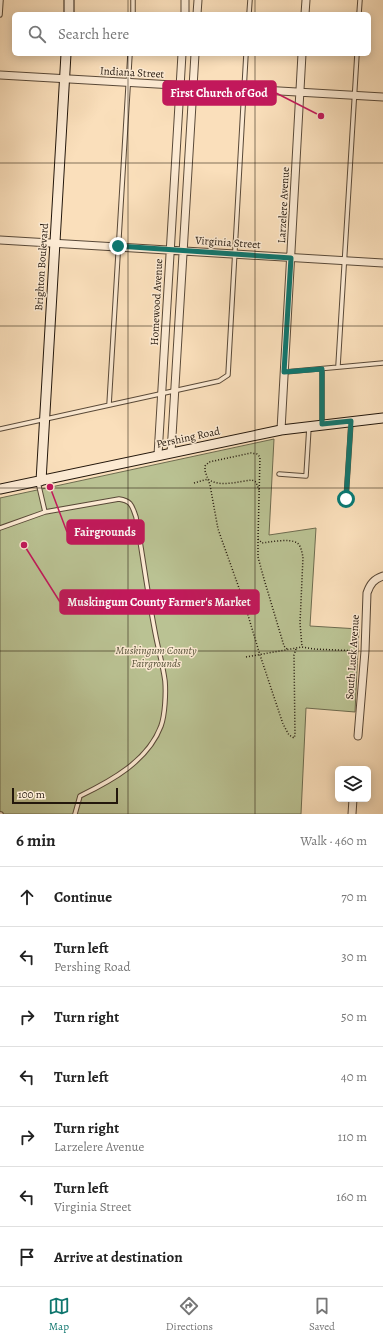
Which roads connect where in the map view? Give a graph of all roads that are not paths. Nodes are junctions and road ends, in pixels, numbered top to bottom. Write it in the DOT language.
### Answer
graph roads {
  1 [pos="1,0"];
  2 [pos="69,0"];
  3 [pos="133,0"];
  4 [pos="185,0"];
  5 [pos="198,0"];
  6 [pos="250,0"];
  7 [pos="306,0"];
  8 [pos="360,0"];
  9 [pos="68,12"];
  10 [pos="133,12"];
  11 [pos="184,12"];
  12 [pos="197,12"];
  13 [pos="249,12"];
  14 [pos="305,12"];
  15 [pos="359,12"];
  16 [pos="0,15"];
  17 [pos="66,56"];
  18 [pos="130,56"];
  19 [pos="182,56"];
  20 [pos="195,56"];
  21 [pos="246,56"];
  22 [pos="302,56"];
  23 [pos="357,56"];
  24 [pos="0,74"];
  25 [pos="65,79"];
  26 [pos="129,82"];
  27 [pos="180,86"];
  28 [pos="193,86"];
  29 [pos="244,89"];
  30 [pos="300,92"];
  31 [pos="355,96"];
  32 [pos="383,97"];
  33 [pos="0,240"];
  34 [pos="55,243"];
  35 [pos="118,246"];
  36 [pos="170,249"];
  37 [pos="183,250"];
  38 [pos="235,253"];
  39 [pos="291,258"];
  40 [pos="344,261"];
  41 [pos="383,263"];
  42 [pos="383,363"];
  43 [pos="338,366"];
  44 [pos="322,369"];
  45 [pos="284,372"];
  46 [pos="174,390"];
  47 [pos="161,394"];
  48 [pos="109,405"];
  49 [pos="383,418"];
  50 [pos="44,419"];
  51 [pos="351,421"];
  52 [pos="322,424"];
  53 [pos="309,426"];
  54 [pos="0,429"];
  55 [pos="281,430"];
  56 [pos="171,452"];
  57 [pos="158,455"];
  58 [pos="278,474"];
  59 [pos="40,481"];
  60 [pos="0,489"];
  61 [pos="346,499"];
  62 [pos="44,512"];
  63 [pos="0,528"];
  64 [pos="383,576"];
  65 [pos="358,736"];
  66 [pos="353,802"];
  67 [pos="75,814"];
  68 [pos="352,814"];
  1 -- 16 [label="lane"];
  2 -- 9 [label="street"];
  3 -- 10 [label="lane"];
  4 -- 11 [label="street"];
  5 -- 12 [label="street"];
  6 -- 13 [label="lane"];
  7 -- 14 [label="street"];
  8 -- 15 [label="lane"];
  17 -- 25 [label="street, Brighton Boulevard"];
  18 -- 26 [label="lane"];
  19 -- 27 [label="street, Homewood Avenue"];
  20 -- 28 [label="street"];
  21 -- 29 [label="lane"];
  22 -- 30 [label="street, Larzelere Avenue"];
  23 -- 31 [label="lane"];
  24 -- 25 [label="street, Indiana Street"];
  25 -- 26 [label="street, Indiana Street"];
  25 -- 34 [label="street, Brighton Boulevard"];
  26 -- 27 [label="street, Indiana Street"];
  26 -- 35 [label="lane"];
  27 -- 28 [label="street, Indiana Street"];
  27 -- 36 [label="street, Homewood Avenue"];
  28 -- 29 [label="street, Indiana Street"];
  28 -- 37 [label="street"];
  29 -- 30 [label="street, Indiana Street"];
  29 -- 38 [label="lane"];
  30 -- 31 [label="street, Indiana Street"];
  30 -- 39 [label="street, Larzelere Avenue"];
  31 -- 32 [label="street, Indiana Street"];
  31 -- 40 [label="lane"];
  33 -- 34 [label="street, Virginia Street"];
  34 -- 35 [label="street, Virginia Street"];
  34 -- 50 [label="street, Brighton Boulevard"];
  35 -- 36 [label="street, Virginia Street"];
  35 -- 48 [label="lane"];
  36 -- 37 [label="street, Virginia Street"];
  36 -- 47 [label="street, Homewood Avenue"];
  37 -- 38 [label="street, Virginia Street"];
  37 -- 46 [label="street"];
  38 -- 39 [label="street, Virginia Street"];
  38 -- 46 [label="lane"];
  39 -- 40 [label="street, Virginia Street"];
  39 -- 45 [label="street, Larzelere Avenue"];
  40 -- 41 [label="street, Virginia Street"];
  40 -- 43 [label="lane"];
  42 -- 43 [label="lane"];
  43 -- 44 [label="lane"];
  44 -- 45 [label="lane"];
  44 -- 52 [label="lane"];
  45 -- 55 [label="street, Larzelere Avenue"];
  46 -- 47 [label="lane"];
  46 -- 56 [label="street"];
  47 -- 48 [label="lane"];
  47 -- 57 [label="street, Homewood Avenue"];
  48 -- 50 [label="lane"];
  49 -- 51 [label="street, Pershing Road"];
  50 -- 54 [label="lane"];
  50 -- 59 [label="street, Brighton Boulevard"];
  51 -- 52 [label="street, Pershing Road"];
  51 -- 61 [label="lane"];
  52 -- 53 [label="street, Pershing Road"];
  53 -- 55 [label="street, Pershing Road"];
  53 -- 58 [label="lane"];
  55 -- 56 [label="street, Pershing Road"];
  56 -- 57 [label="street, Pershing Road"];
  57 -- 59 [label="street, Pershing Road"];
  59 -- 60 [label="street, Pershing Road"];
  59 -- 62 [label="lane"];
  62 -- 63 [label="lane"];
  62 -- 67 [label="lane"];
  64 -- 65 [label="street, South Luck Avenue"];
  66 -- 68 [label="street"];
}
